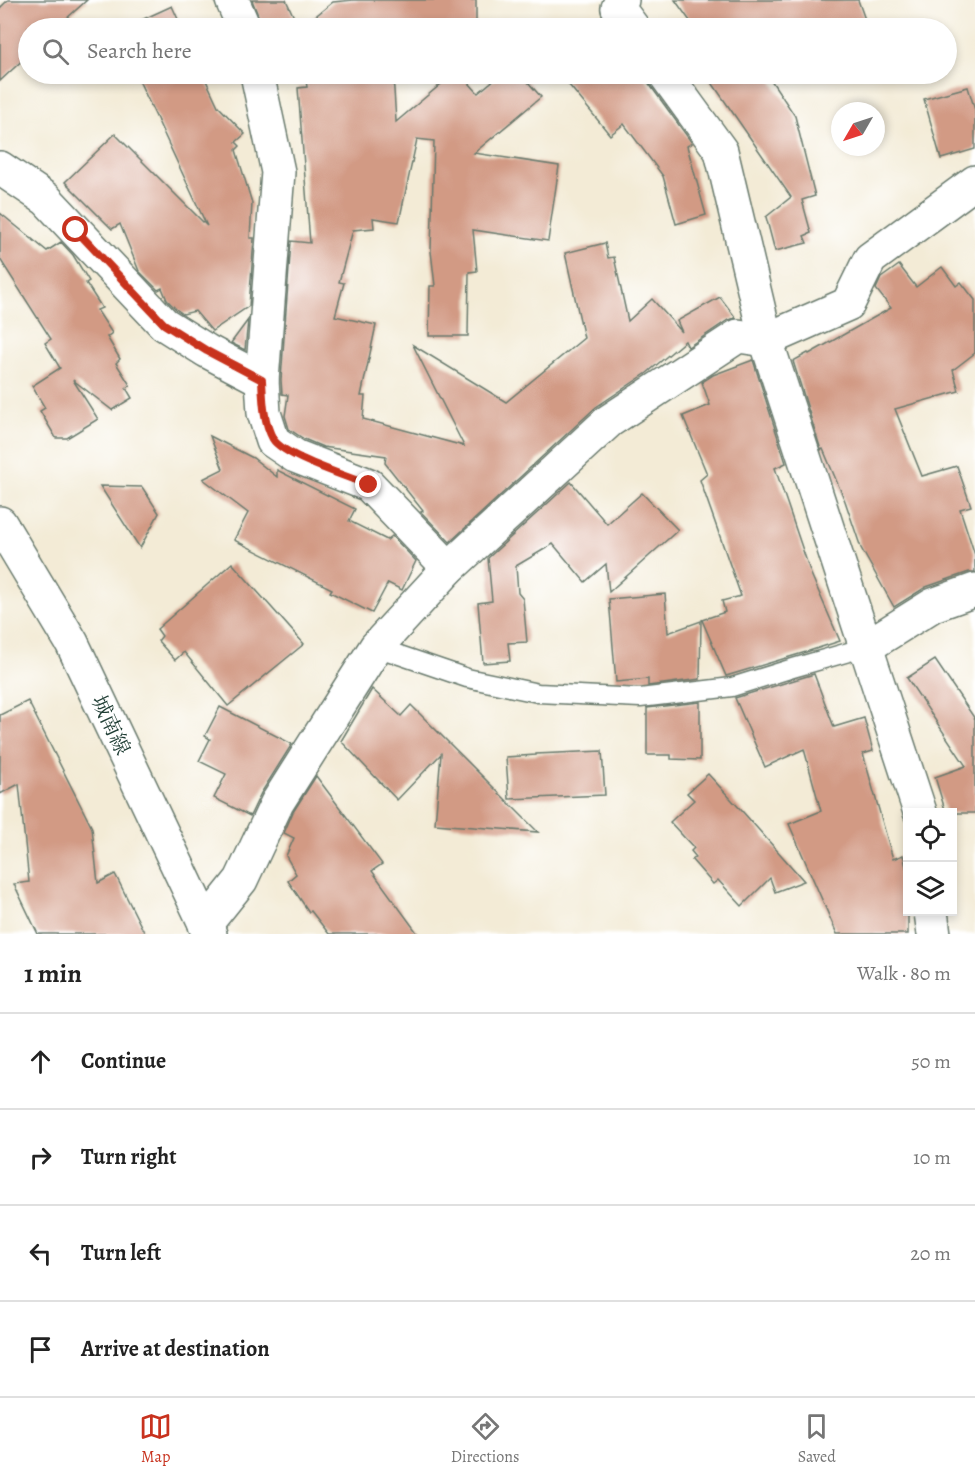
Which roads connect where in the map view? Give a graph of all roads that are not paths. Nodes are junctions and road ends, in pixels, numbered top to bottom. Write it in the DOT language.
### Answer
graph roads {
  1 [pos="232,0"];
  2 [pos="622,0"];
  3 [pos="240,18"];
  4 [pos="626,18"];
  5 [pos="259,84"];
  6 [pos="672,84"];
  7 [pos="0,168"];
  8 [pos="975,182"];
  9 [pos="766,340"];
  10 [pos="262,380"];
  11 [pos="0,523"];
  12 [pos="449,568"];
  13 [pos="975,590"];
  14 [pos="376,647"];
  15 [pos="866,647"];
  16 [pos="918,808"];
  17 [pos="932,916"];
  18 [pos="208,930"];
  19 [pos="934,934"];
  1 -- 3 [label="street"];
  2 -- 4 [label="street"];
  5 -- 10 [label="street"];
  6 -- 9 [label="street"];
  7 -- 10 [label="street"];
  8 -- 9 [label="street"];
  9 -- 12 [label="street"];
  9 -- 15 [label="street"];
  10 -- 12 [label="street"];
  11 -- 18 [label="street, 城南線"];
  12 -- 14 [label="street"];
  13 -- 15 [label="street"];
  14 -- 15 [label="lane"];
  14 -- 18 [label="street"];
  15 -- 16 [label="street"];
  17 -- 19 [label="street"];
}
